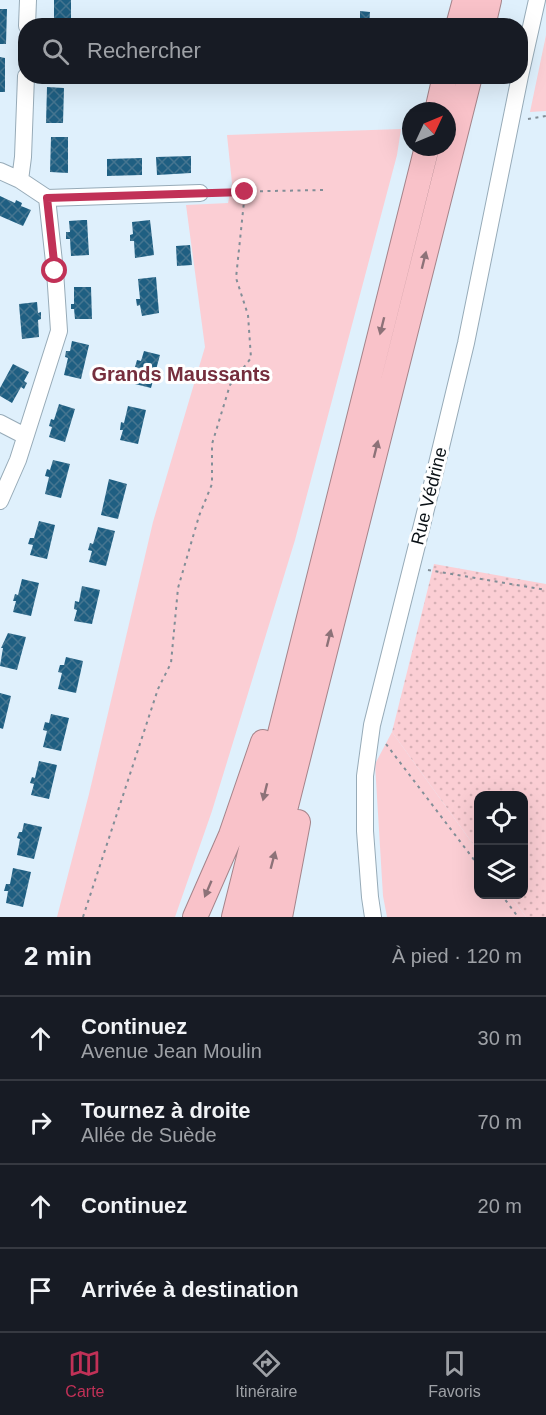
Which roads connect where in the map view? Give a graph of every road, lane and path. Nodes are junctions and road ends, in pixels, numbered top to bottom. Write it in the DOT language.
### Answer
graph roads {
  1 [pos="28,0"];
  2 [pos="465,0"];
  3 [pos="489,0"];
  4 [pos="537,0"];
  5 [pos="27,18"];
  6 [pos="460,18"];
  7 [pos="485,18"];
  8 [pos="528,40"];
  9 [pos="26,84"];
  10 [pos="443,84"];
  11 [pos="468,84"];
  12 [pos="518,84"];
  13 [pos="438,102"];
  14 [pos="426,156"];
  15 [pos="0,171"];
  16 [pos="20,180"];
  17 [pos="325,190"];
  18 [pos="245,192"];
  19 [pos="200,193"];
  20 [pos="47,198"];
  21 [pos="0,423"];
  22 [pos="26,436"];
  23 [pos="0,501"];
  24 [pos="330,532"];
  25 [pos="411,567"];
  26 [pos="546,590"];
  27 [pos="314,695"];
  28 [pos="372,725"];
  29 [pos="474,860"];
  30 [pos="505,899"];
  31 [pos="83,917"];
  32 [pos="195,917"];
  33 [pos="234,917"];
  34 [pos="258,917"];
  35 [pos="280,917"];
  36 [pos="373,917"];
  37 [pos="518,917"];
  1 -- 5 [label="street"];
  2 -- 6 [label="highway"];
  3 -- 7 [label="highway"];
  4 -- 8 [label="street, Rue Védrine"];
  9 -- 16 [label="street"];
  10 -- 13 [label="highway"];
  27 -- 11 [label="highway, one-way"];
  12 -- 25 [label="street, Rue Védrine"];
  14 -- 24 [label="highway, one-way"];
  15 -- 16 [label="street"];
  16 -- 20 [label="street"];
  17 -- 18 [label="path"];
  18 -- 19 [label="path"];
  18 -- 31 [label="path"];
  19 -- 20 [label="street"];
  20 -- 22 [label="street"];
  21 -- 22 [label="street"];
  22 -- 23 [label="street"];
  24 -- 32 [label="highway, one-way"];
  24 -- 33 [label="highway, one-way"];
  25 -- 26 [label="path"];
  25 -- 28 [label="street, Rue Védrine"];
  34 -- 27 [label="highway, one-way"];
  27 -- 35 [label="highway"];
  28 -- 29 [label="path"];
  28 -- 36 [label="street, Rue Védrine"];
  30 -- 37 [label="path"];
}
